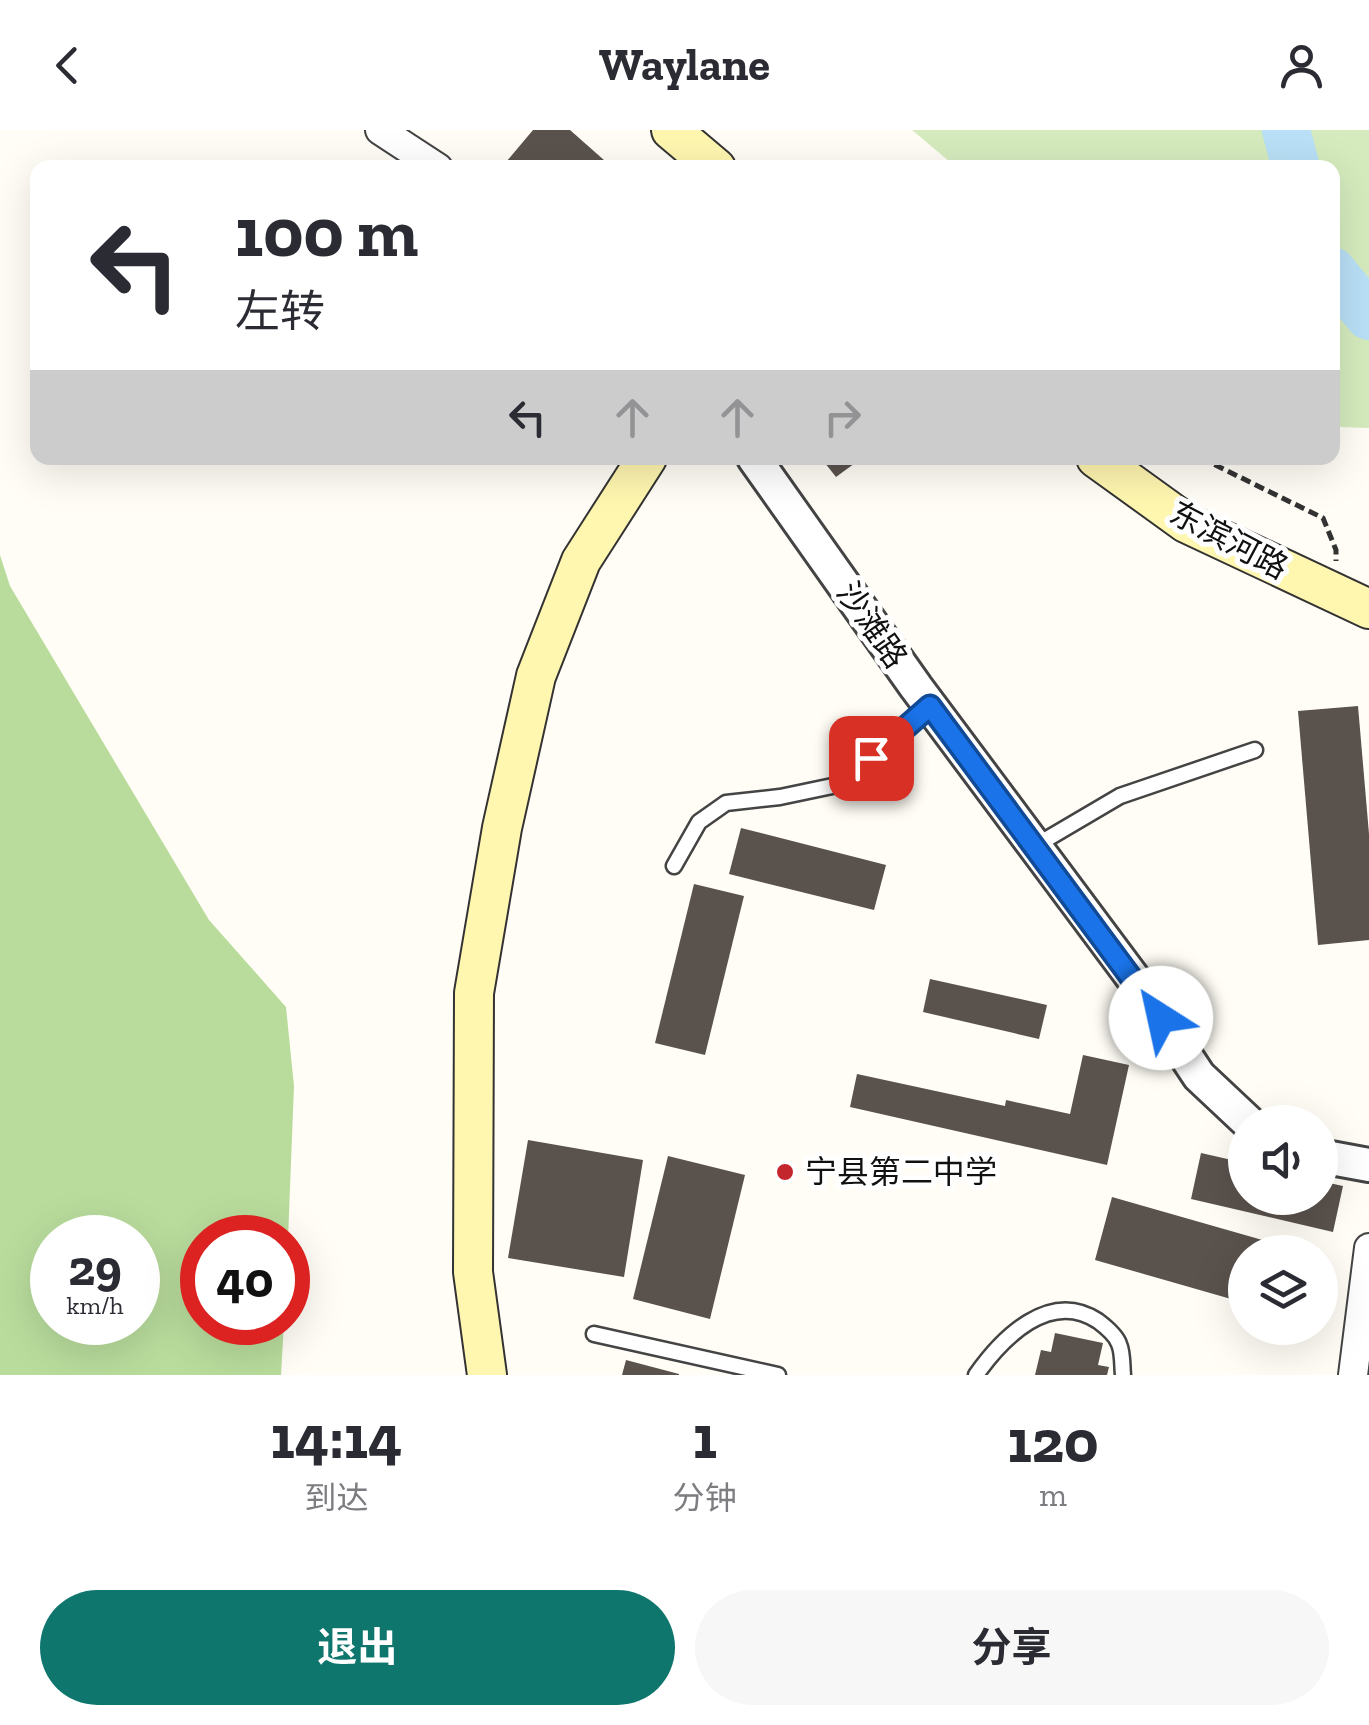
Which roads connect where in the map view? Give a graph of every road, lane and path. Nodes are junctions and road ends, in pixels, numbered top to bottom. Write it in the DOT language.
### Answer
graph roads {
  1 [pos="380,130"];
  2 [pos="672,130"];
  3 [pos="426,160"];
  4 [pos="707,160"];
  5 [pos="643,465"];
  6 [pos="759,465"];
  7 [pos="1106,465"];
  8 [pos="1215,465"];
  9 [pos="1355,602"];
  10 [pos="930,706"];
  11 [pos="1254,750"];
  12 [pos="1035,846"];
  13 [pos="674,866"];
  14 [pos="1230,1105"];
  15 [pos="1338,1159"];
  16 [pos="1369,1165"];
  17 [pos="1369,1248"];
  18 [pos="594,1334"];
  19 [pos="487,1375"];
  20 [pos="778,1375"];
  21 [pos="976,1375"];
  22 [pos="1123,1375"];
  23 [pos="1353,1375"];
  1 -- 3 [label="street"];
  2 -- 4 [label="main road"];
  5 -- 19 [label="main road"];
  6 -- 10 [label="street, 沙滩路"];
  7 -- 9 [label="main road, 东滨河路"];
  8 -- 9 [label="path"];
  10 -- 12 [label="street, 沙滩路"];
  10 -- 13 [label="lane"];
  11 -- 12 [label="lane"];
  12 -- 14 [label="street, 沙滩路"];
  15 -- 16 [label="street"];
  17 -- 23 [label="street"];
  18 -- 20 [label="lane"];
  21 -- 22 [label="lane"];
}
